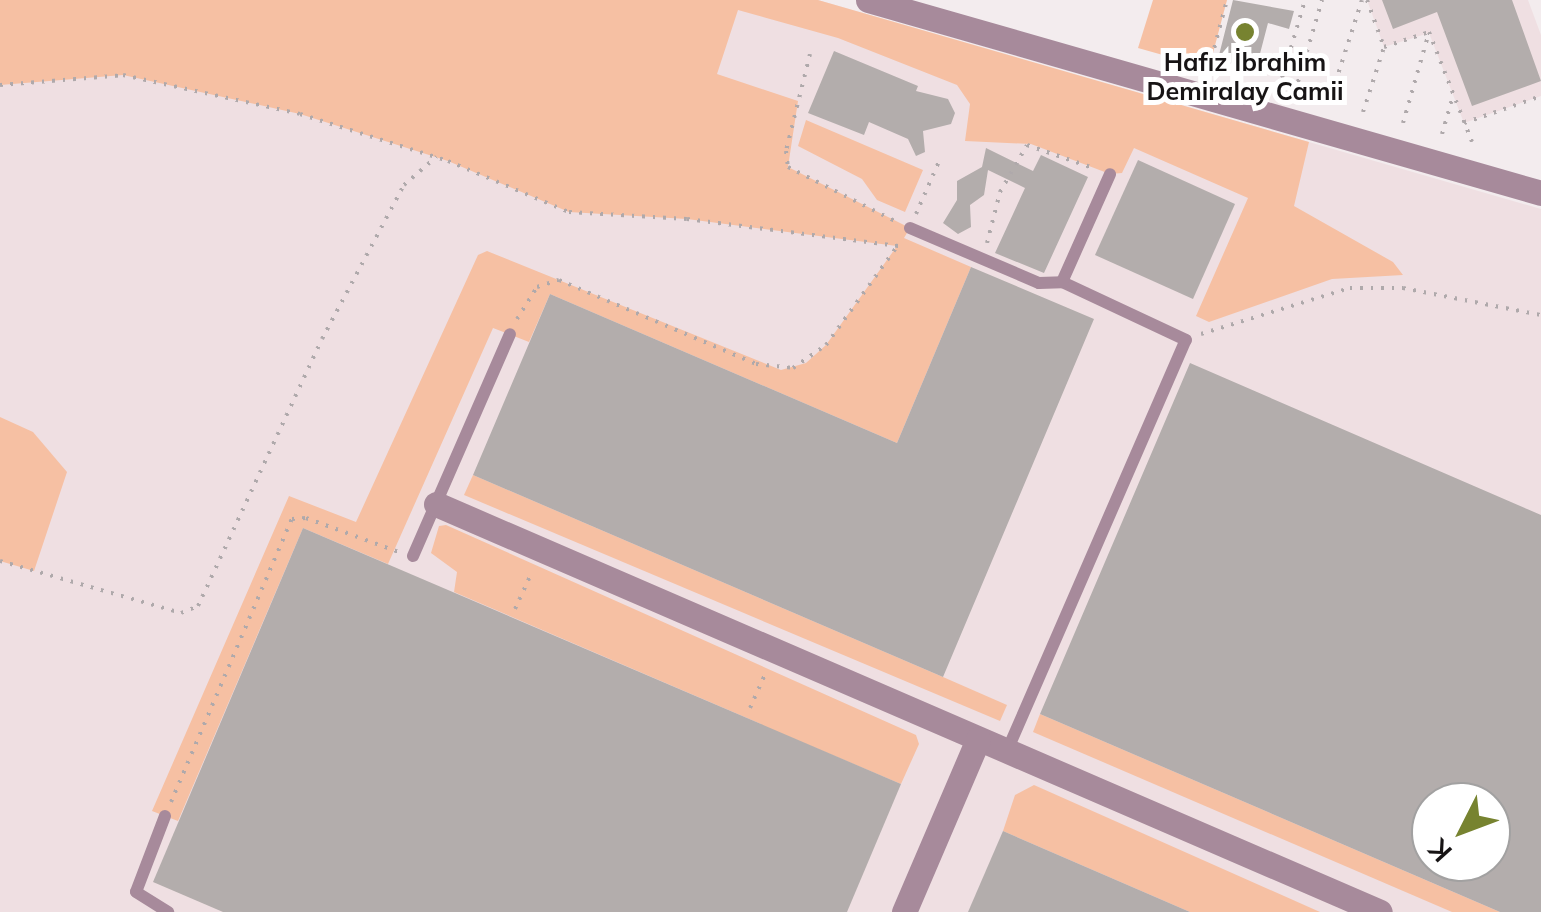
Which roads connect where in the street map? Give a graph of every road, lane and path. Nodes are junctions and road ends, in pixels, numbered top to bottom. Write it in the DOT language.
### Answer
graph roads {
  1 [pos="870,0"];
  2 [pos="1227,0"];
  3 [pos="1305,0"];
  4 [pos="1322,0"];
  5 [pos="1364,0"];
  6 [pos="1429,32"];
  7 [pos="1384,47"];
  8 [pos="810,54"];
  9 [pos="1209,68"];
  10 [pos="0,85"];
  11 [pos="1279,88"];
  12 [pos="1295,92"];
  13 [pos="1453,96"];
  14 [pos="1541,96"];
  15 [pos="1329,102"];
  16 [pos="1364,112"];
  17 [pos="1403,123"];
  18 [pos="1464,123"];
  19 [pos="1442,134"];
  20 [pos="1472,142"];
  21 [pos="436,157"];
  22 [pos="940,158"];
  23 [pos="1110,174"];
  24 [pos="1541,193"];
  25 [pos="910,228"];
  26 [pos="898,246"];
  27 [pos="984,259"];
  28 [pos="1062,282"];
  29 [pos="1541,315"];
  30 [pos="510,334"];
  31 [pos="1186,340"];
  32 [pos="436,504"];
  33 [pos="542,550"];
  34 [pos="413,556"];
  35 [pos="0,561"];
  36 [pos="516,608"];
  37 [pos="775,651"];
  38 [pos="750,708"];
  39 [pos="978,738"];
  40 [pos="1007,751"];
  41 [pos="165,816"];
  42 [pos="168,912"];
  43 [pos="904,912"];
  44 [pos="1380,912"];
  1 -- 24 [label="street"];
  2 -- 9 [label="path"];
  3 -- 11 [label="path"];
  4 -- 12 [label="path"];
  5 -- 7 [label="path"];
  5 -- 15 [label="path"];
  6 -- 7 [label="path"];
  6 -- 13 [label="path"];
  6 -- 17 [label="path"];
  7 -- 16 [label="path"];
  8 -- 25 [label="path"];
  10 -- 21 [label="path"];
  13 -- 18 [label="path"];
  13 -- 19 [label="path"];
  14 -- 18 [label="path"];
  18 -- 20 [label="path"];
  21 -- 26 [label="path"];
  21 -- 35 [label="path"];
  22 -- 25 [label="path"];
  23 -- 27 [label="path"];
  23 -- 28 [label="lane"];
  25 -- 26 [label="path"];
  25 -- 27 [label="lane"];
  26 -- 30 [label="path"];
  27 -- 28 [label="lane"];
  28 -- 31 [label="lane"];
  29 -- 31 [label="path"];
  30 -- 32 [label="lane"];
  31 -- 40 [label="lane"];
  32 -- 33 [label="street"];
  32 -- 34 [label="lane"];
  33 -- 36 [label="path"];
  33 -- 37 [label="street"];
  34 -- 41 [label="path"];
  37 -- 38 [label="path"];
  37 -- 39 [label="street"];
  39 -- 40 [label="street"];
  39 -- 43 [label="street"];
  40 -- 44 [label="street"];
  41 -- 42 [label="lane"];
}
